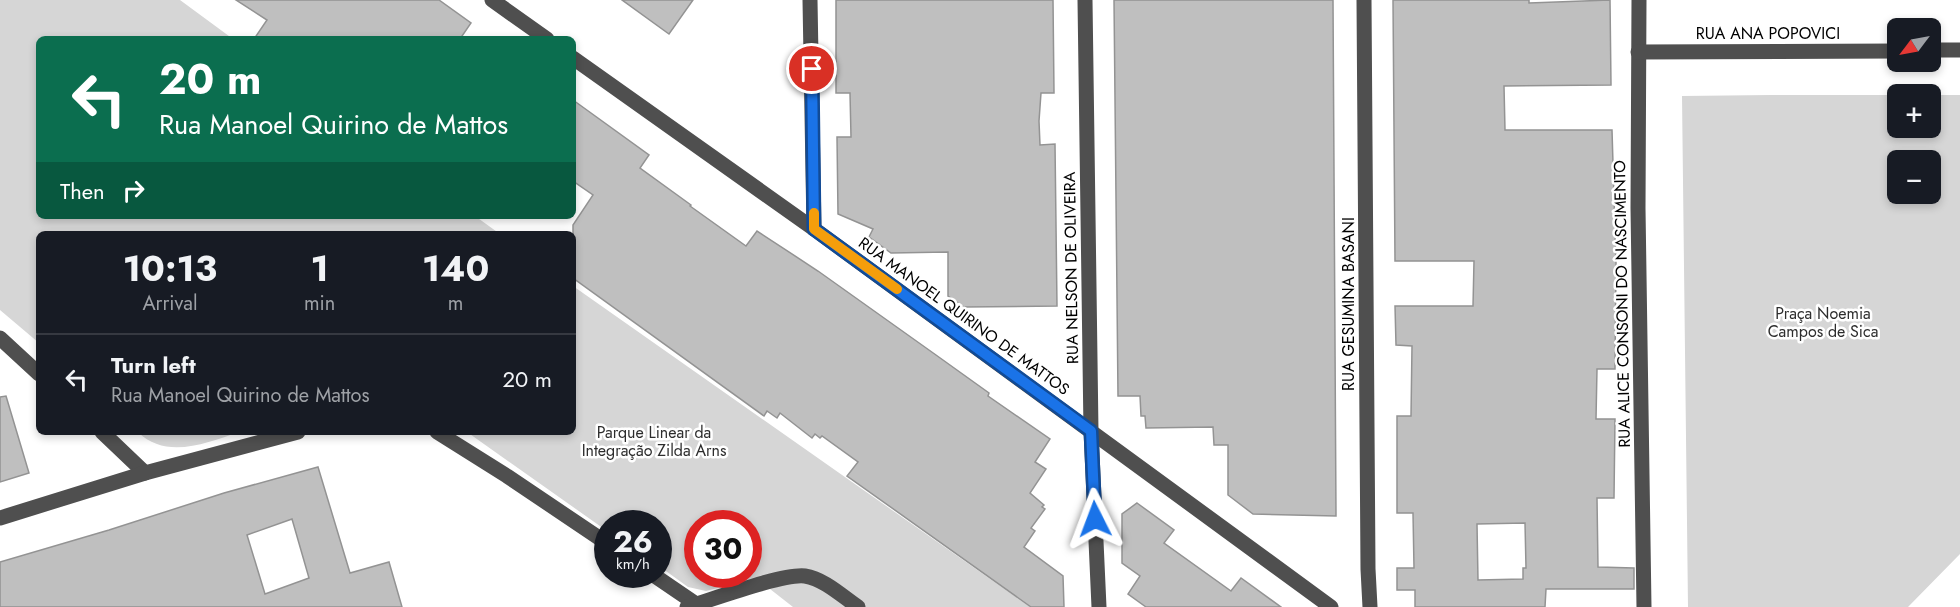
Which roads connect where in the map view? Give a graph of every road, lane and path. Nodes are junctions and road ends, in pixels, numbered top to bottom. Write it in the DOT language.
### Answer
graph roads {
  1 [pos="492,0"];
  2 [pos="810,0"];
  3 [pos="1085,0"];
  4 [pos="1364,0"];
  5 [pos="1639,0"];
  6 [pos="543,36"];
  7 [pos="1941,50"];
  8 [pos="1960,50"];
  9 [pos="1887,51"];
  10 [pos="1638,52"];
  11 [pos="576,60"];
  12 [pos="814,229"];
  13 [pos="0,338"];
  14 [pos="36,371"];
  15 [pos="1091,431"];
  16 [pos="105,435"];
  17 [pos="287,435"];
  18 [pos="441,435"];
  19 [pos="145,473"];
  20 [pos="0,518"];
  21 [pos="594,535"];
  22 [pos="669,588"];
  23 [pos="691,606"];
  24 [pos="858,607"];
  25 [pos="1099,607"];
  26 [pos="1331,607"];
  27 [pos="1370,607"];
  28 [pos="1644,607"];
  1 -- 6 [label="street"];
  2 -- 12 [label="street"];
  3 -- 15 [label="street, RUA NELSON DE OLIVEIRA"];
  4 -- 27 [label="street, RUA GESUMINA BASANI"];
  5 -- 10 [label="street, RUA ALICE CONSONI DO NASCIMENTO"];
  7 -- 8 [label="street"];
  9 -- 10 [label="street, RUA ANA POPOVICI"];
  10 -- 28 [label="street, RUA ALICE CONSONI DO NASCIMENTO"];
  11 -- 12 [label="street, RUA MANOEL QUIRINO DE MATTOS"];
  12 -- 15 [label="street, RUA MANOEL QUIRINO DE MATTOS"];
  13 -- 14 [label="street"];
  15 -- 25 [label="street, RUA NELSON DE OLIVEIRA"];
  15 -- 26 [label="street, RUA MANOEL QUIRINO DE MATTOS"];
  16 -- 19 [label="street"];
  17 -- 19 [label="street"];
  18 -- 21 [label="street"];
  19 -- 20 [label="street"];
  22 -- 23 [label="street"];
  23 -- 24 [label="street"];
}
